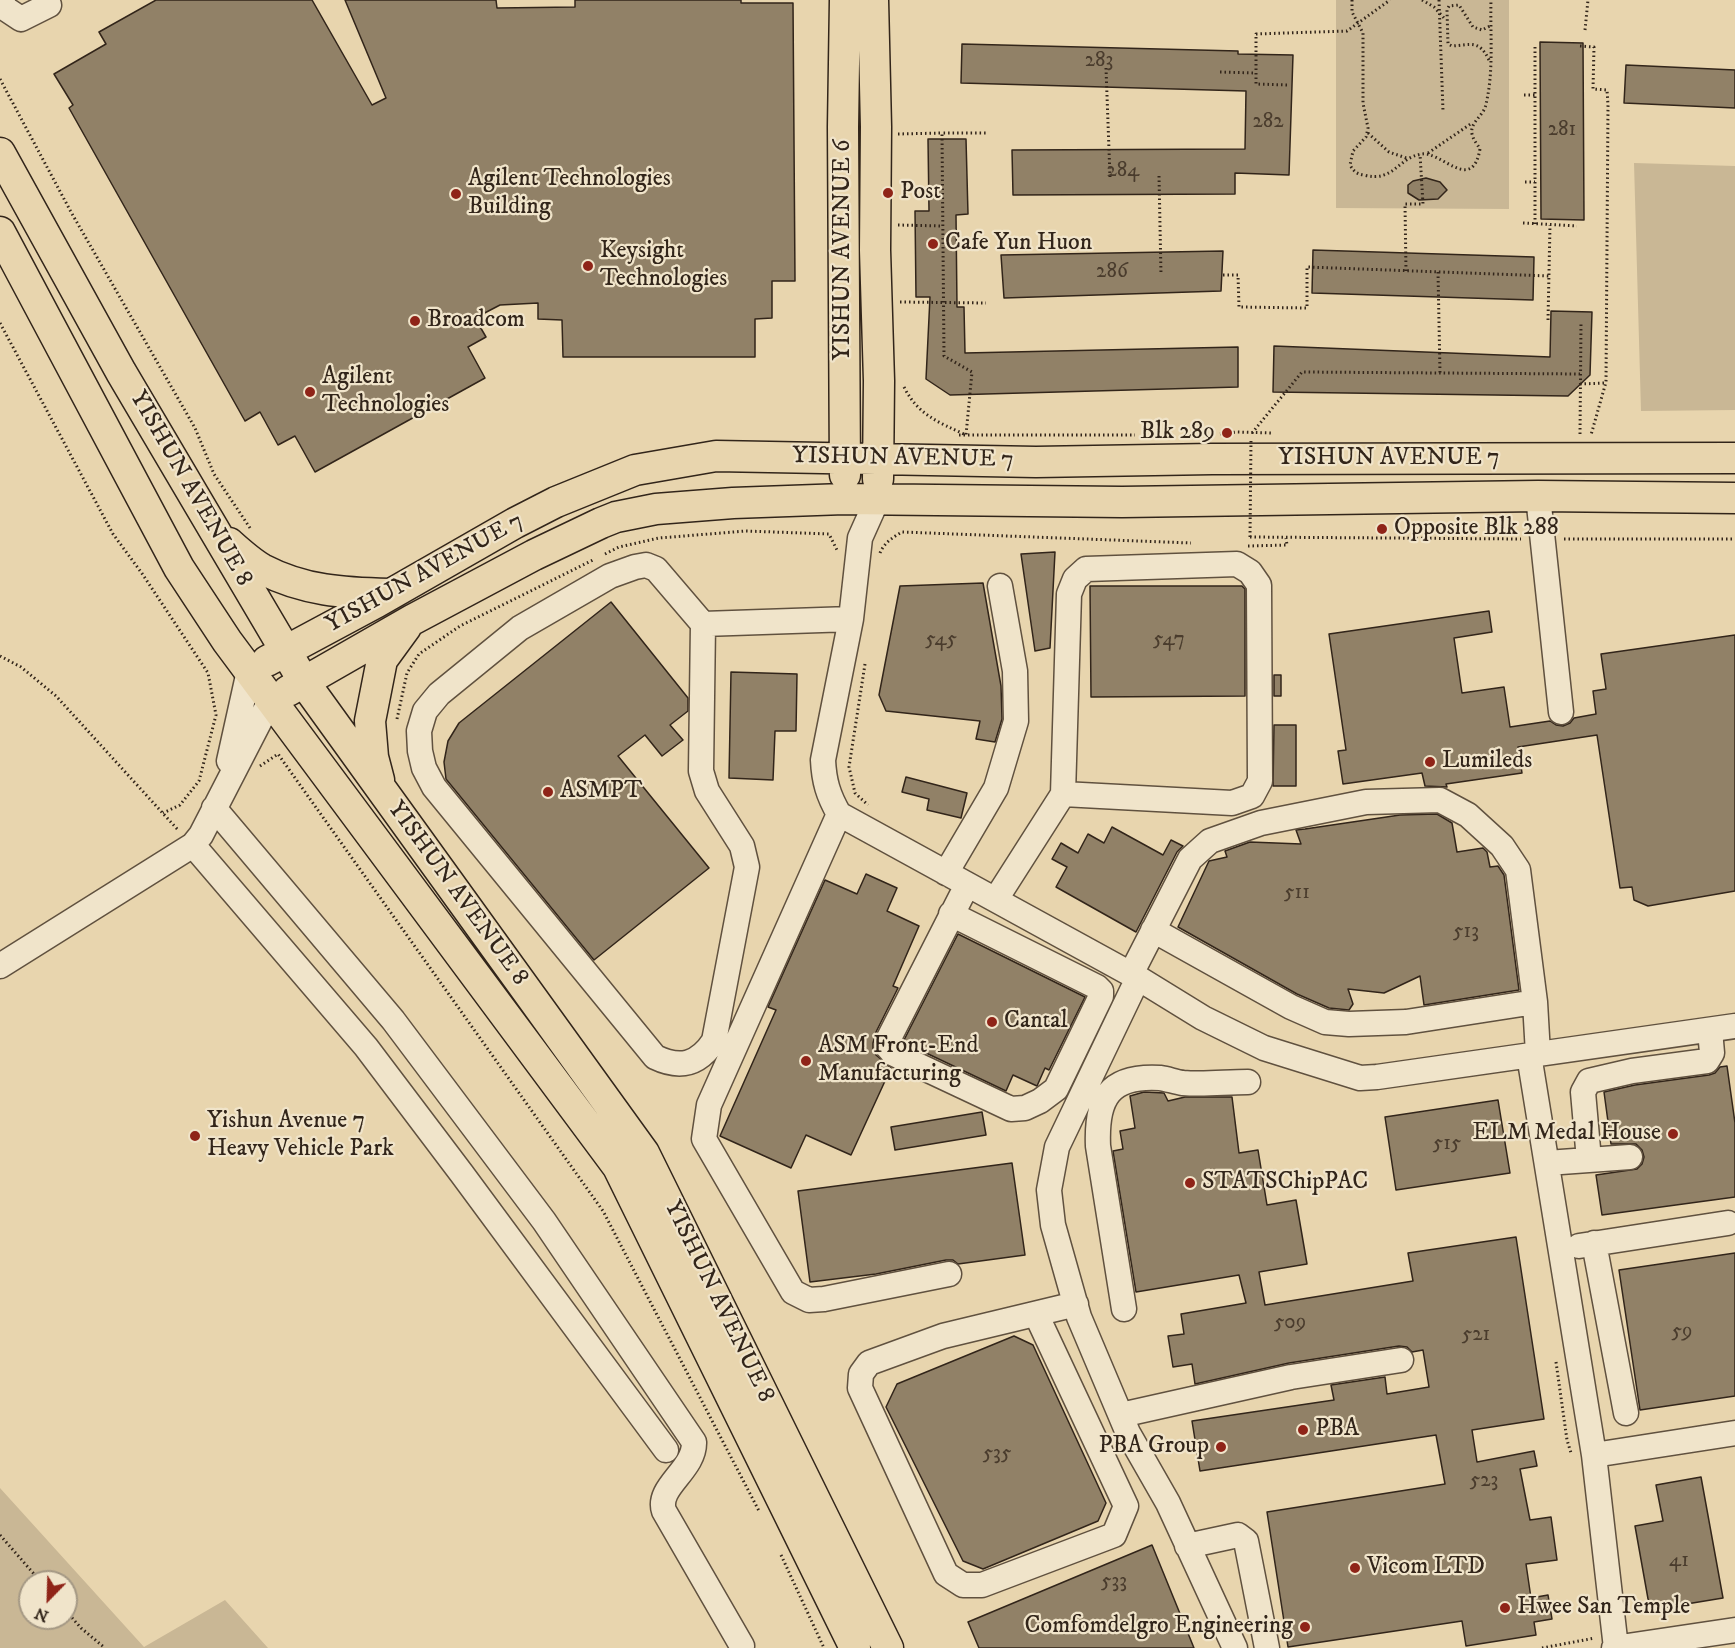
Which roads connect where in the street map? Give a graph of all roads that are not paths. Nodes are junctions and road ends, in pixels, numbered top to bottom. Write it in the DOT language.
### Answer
graph roads {
  1 [pos="1,0"];
  2 [pos="845,0"];
  3 [pos="873,0"];
  4 [pos="880,0"];
  5 [pos="49,5"];
  6 [pos="0,153"];
  7 [pos="0,232"];
  8 [pos="845,457"];
  9 [pos="878,458"];
  10 [pos="1735,458"];
  11 [pos="1036,462"];
  12 [pos="1538,496"];
  13 [pos="1735,498"];
  14 [pos="844,499"];
  15 [pos="877,500"];
  16 [pos="1038,500"];
  17 [pos="217,534"];
  18 [pos="860,538"];
  19 [pos="1000,586"];
  20 [pos="390,594"];
  21 [pos="851,619"];
  22 [pos="412,620"];
  23 [pos="703,624"];
  24 [pos="285,652"];
  25 [pos="249,671"];
  26 [pos="304,682"];
  27 [pos="270,701"];
  28 [pos="1561,712"];
  29 [pos="381,789"];
  30 [pos="1063,794"];
  31 [pos="218,802"];
  32 [pos="839,814"];
  33 [pos="193,846"];
  34 [pos="946,873"];
  35 [pos="967,885"];
  36 [pos="996,899"];
  37 [pos="951,914"];
  38 [pos="1153,930"];
  39 [pos="0,966"];
  40 [pos="1134,976"];
  41 [pos="1535,1002"];
  42 [pos="1735,1026"];
  43 [pos="1710,1030"];
  44 [pos="1533,1054"];
  45 [pos="1248,1082"];
  46 [pos="1630,1156"];
  47 [pos="1589,1160"];
  48 [pos="1546,1163"];
  49 [pos="1728,1223"];
  50 [pos="1594,1243"];
  51 [pos="1561,1248"];
  52 [pos="949,1274"];
  53 [pos="1076,1304"];
  54 [pos="1124,1309"];
  55 [pos="1036,1314"];
  56 [pos="1401,1360"];
  57 [pos="1626,1413"];
  58 [pos="1121,1415"];
  59 [pos="1735,1433"];
  60 [pos="666,1450"];
  61 [pos="1594,1455"];
  62 [pos="1187,1546"];
  63 [pos="1735,1630"];
  64 [pos="1615,1643"];
  65 [pos="742,1646"];
  66 [pos="855,1648"];
  67 [pos="888,1648"];
  68 [pos="1235,1648"];
  69 [pos="1268,1648"];
  1 -- 5 [label="street"];
  2 -- 8 [label="main road, YISHUN AVENUE 6"];
  3 -- 4 [label="street"];
  3 -- 9 [label="main road, YISHUN AVENUE 6"];
  6 -- 17 [label="main road, YISHUN AVENUE 8"];
  7 -- 25 [label="main road, YISHUN AVENUE 8"];
  8 -- 9 [label="main road, YISHUN AVENUE 7"];
  8 -- 14 [label="main road, YISHUN AVENUE 6"];
  8 -- 20 [label="main road, YISHUN AVENUE 7"];
  9 -- 11 [label="main road, YISHUN AVENUE 7"];
  9 -- 15 [label="main road, YISHUN AVENUE 6"];
  10 -- 11 [label="main road, YISHUN AVENUE 7"];
  11 -- 16 [label="main road"];
  12 -- 13 [label="main road, YISHUN AVENUE 7"];
  12 -- 16 [label="main road, YISHUN AVENUE 7"];
  12 -- 28 [label="street"];
  14 -- 15 [label="main road, YISHUN AVENUE 7"];
  14 -- 18 [label="street"];
  14 -- 22 [label="main road, YISHUN AVENUE 7"];
  15 -- 16 [label="main road, YISHUN AVENUE 7"];
  15 -- 18 [label="street"];
  17 -- 20 [label="main road"];
  17 -- 24 [label="main road, YISHUN AVENUE 8"];
  18 -- 21 [label="street"];
  19 -- 34 [label="street"];
  20 -- 24 [label="main road, YISHUN AVENUE 7"];
  21 -- 23 [label="street"];
  21 -- 32 [label="street"];
  22 -- 26 [label="main road, YISHUN AVENUE 7"];
  22 -- 29 [label="main road"];
  23 -- 23 [label="street"];
  24 -- 25 [label="main road, YISHUN AVENUE 7"];
  24 -- 26 [label="main road, YISHUN AVENUE 8"];
  25 -- 27 [label="main road, YISHUN AVENUE 8"];
  25 -- 31 [label="street"];
  26 -- 27 [label="main road, YISHUN AVENUE 7"];
  26 -- 29 [label="main road, YISHUN AVENUE 8"];
  27 -- 31 [label="street"];
  27 -- 66 [label="main road, YISHUN AVENUE 8"];
  29 -- 67 [label="main road, YISHUN AVENUE 8"];
  30 -- 30 [label="street"];
  30 -- 36 [label="street"];
  31 -- 33 [label="street"];
  31 -- 65 [label="street"];
  32 -- 34 [label="street"];
  32 -- 52 [label="street"];
  33 -- 39 [label="street"];
  33 -- 60 [label="street"];
  34 -- 35 [label="street"];
  35 -- 36 [label="street"];
  35 -- 37 [label="street"];
  36 -- 40 [label="street"];
  37 -- 37 [label="street"];
  38 -- 40 [label="street"];
  38 -- 41 [label="street"];
  38 -- 41 [label="street"];
  40 -- 44 [label="street"];
  40 -- 53 [label="street"];
  41 -- 44 [label="street"];
  42 -- 43 [label="street"];
  43 -- 44 [label="street"];
  43 -- 47 [label="street"];
  44 -- 48 [label="street"];
  45 -- 54 [label="street"];
  46 -- 47 [label="street"];
  47 -- 48 [label="street"];
  48 -- 51 [label="street"];
  49 -- 50 [label="street"];
  50 -- 51 [label="street"];
  50 -- 57 [label="street"];
  51 -- 61 [label="street"];
  53 -- 55 [label="street"];
  53 -- 58 [label="street"];
  55 -- 55 [label="street"];
  56 -- 58 [label="street"];
  58 -- 62 [label="street"];
  59 -- 61 [label="street"];
  61 -- 64 [label="street"];
  62 -- 68 [label="street"];
  62 -- 69 [label="street"];
  63 -- 64 [label="street"];
}
